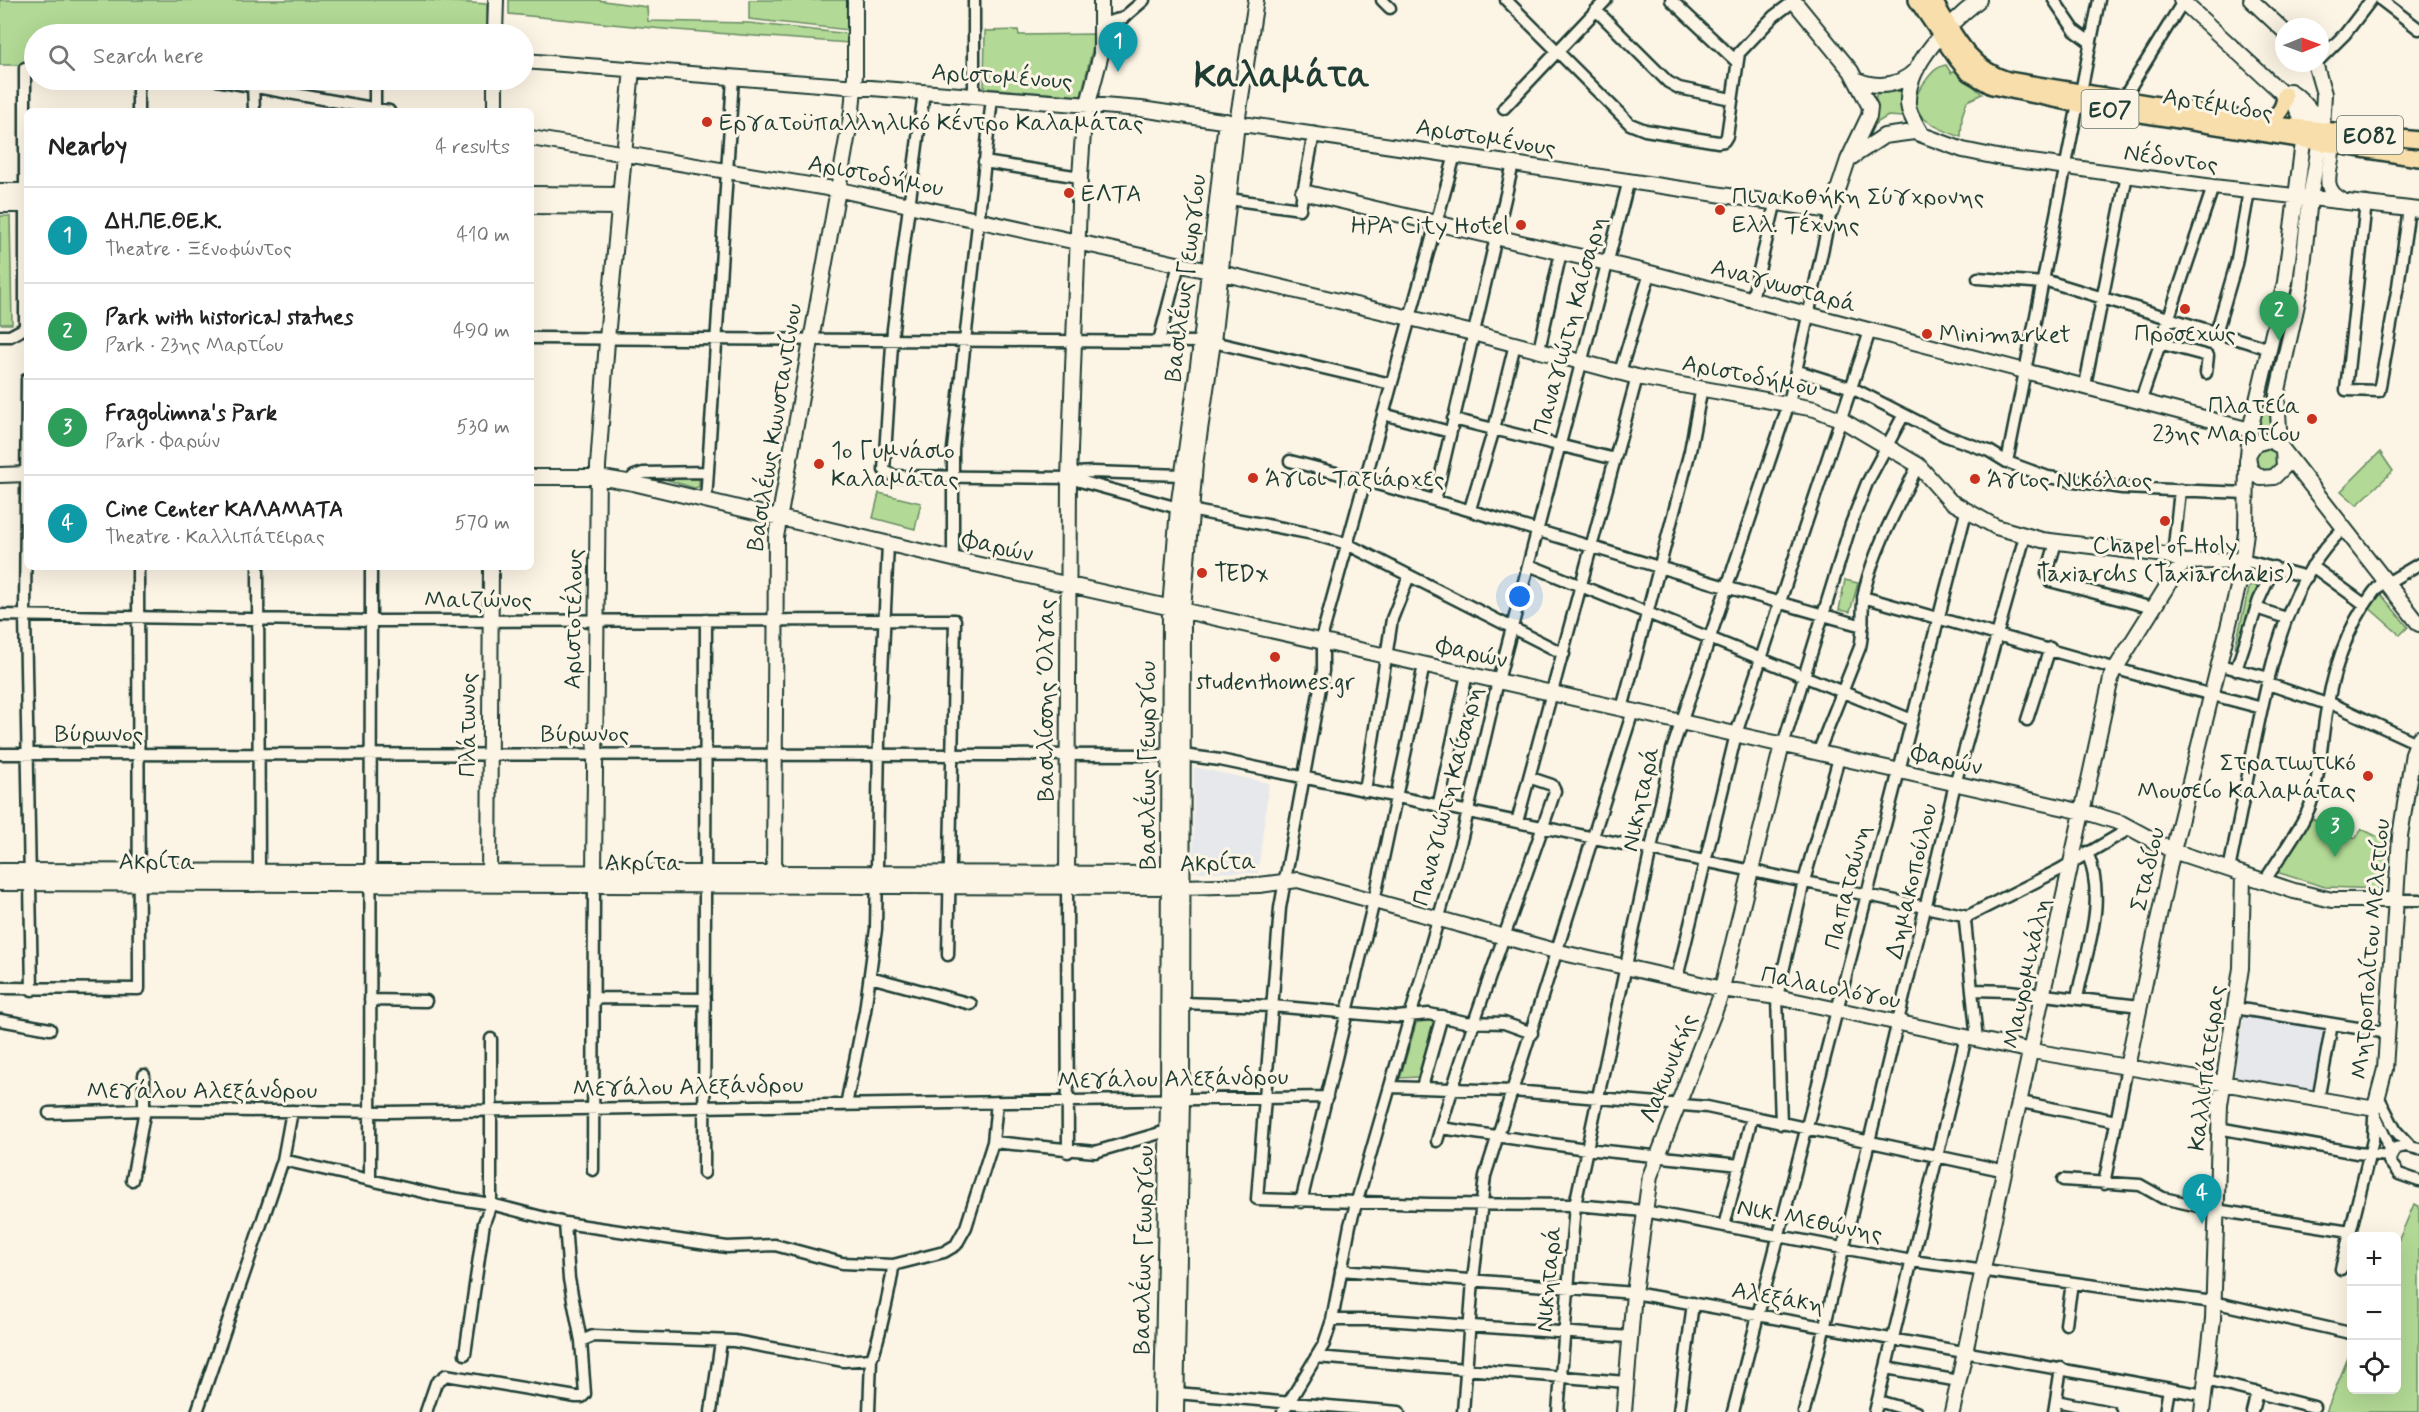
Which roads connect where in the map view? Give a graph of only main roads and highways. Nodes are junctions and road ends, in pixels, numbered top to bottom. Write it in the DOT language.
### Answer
graph roads {
  1 [pos="1917,0"];
  2 [pos="1933,0"];
  3 [pos="1944,30"];
  4 [pos="2290,94"];
  5 [pos="2080,98"];
  6 [pos="2265,123"];
  7 [pos="2304,134"];
  8 [pos="2419,140"];
  9 [pos="2323,144"];
  10 [pos="2419,158"];
  1 -- 3 [label="main road, Αρτέμιδος / ΕΟ7"];
  2 -- 3 [label="main road, Αρτέμιδος / ΕΟ7"];
  3 -- 5 [label="main road, Αρτέμιδος / ΕΟ7"];
  4 -- 6 [label="main road"];
  5 -- 6 [label="main road, Αρτέμιδος / ΕΟ7"];
  5 -- 7 [label="main road, Αρτέμιδος / ΕΟ7"];
  6 -- 7 [label="main road, Αρτέμιδος / ΕΟ7"];
  7 -- 9 [label="main road, Αρτέμιδος / ΕΟ7"];
  8 -- 9 [label="main road, Αρτέμιδος / ΕΟ82"];
  9 -- 10 [label="main road, Αρτέμιδος / ΕΟ82"];
}
